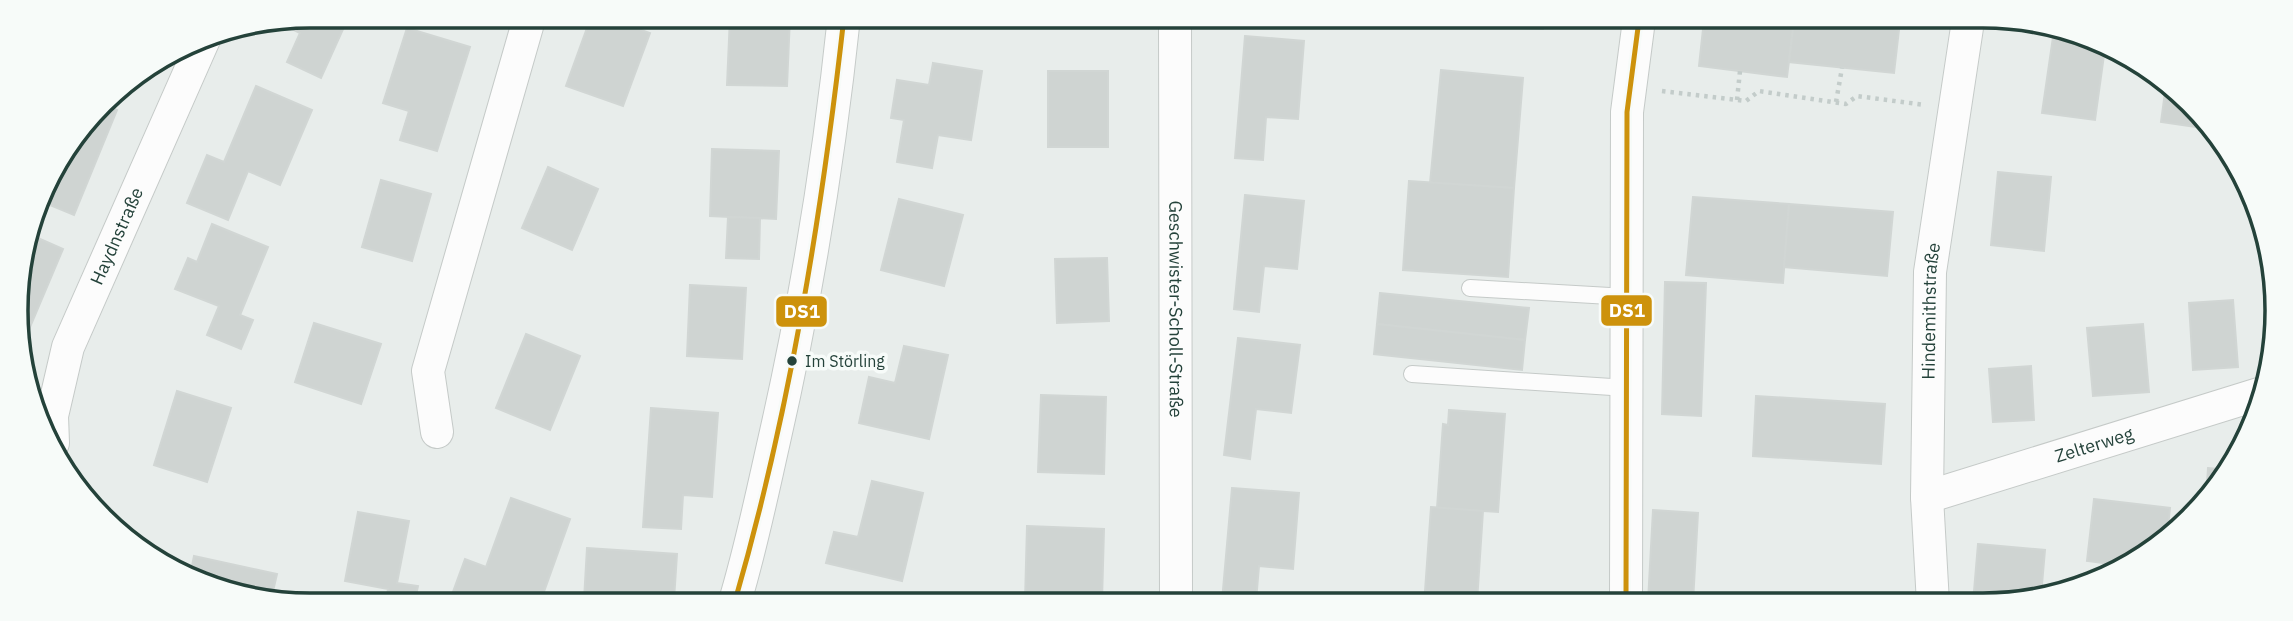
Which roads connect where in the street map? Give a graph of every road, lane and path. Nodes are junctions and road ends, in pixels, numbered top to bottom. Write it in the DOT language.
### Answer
graph roads {
  1 [pos="527,28"];
  2 [pos="843,28"];
  3 [pos="1175,28"];
  4 [pos="1638,28"];
  5 [pos="1967,28"];
  6 [pos="199,51"];
  7 [pos="1842,68"];
  8 [pos="1740,71"];
  9 [pos="1689,94"];
  10 [pos="1737,100"];
  11 [pos="1890,100"];
  12 [pos="1836,102"];
  13 [pos="1470,288"];
  14 [pos="1627,297"];
  15 [pos="1412,374"];
  16 [pos="1627,388"];
  17 [pos="2251,396"];
  18 [pos="52,424"];
  19 [pos="437,432"];
  20 [pos="1927,497"];
  21 [pos="737,593"];
  22 [pos="1176,593"];
  23 [pos="1626,593"];
  24 [pos="1932,593"];
  1 -- 19 [label="street"];
  2 -- 21 [label="street"];
  3 -- 22 [label="street, Geschwister-Scholl-Straße"];
  4 -- 14 [label="street"];
  5 -- 20 [label="street, Hindemithstraße"];
  6 -- 18 [label="street, Haydnstraße"];
  7 -- 12 [label="path"];
  8 -- 10 [label="path"];
  9 -- 10 [label="path"];
  10 -- 12 [label="path"];
  11 -- 12 [label="path"];
  13 -- 14 [label="lane"];
  14 -- 16 [label="street"];
  15 -- 16 [label="lane"];
  16 -- 23 [label="street"];
  17 -- 20 [label="street, Zelterweg"];
  20 -- 24 [label="street, Hindemithstraße"];
}
